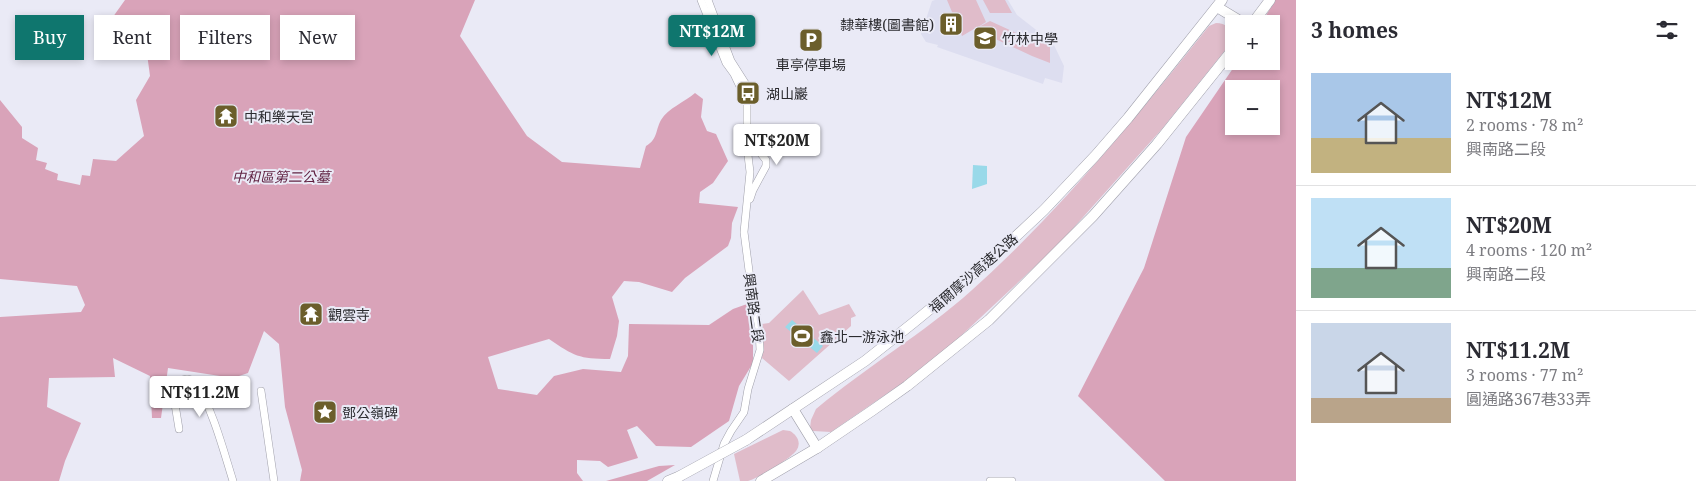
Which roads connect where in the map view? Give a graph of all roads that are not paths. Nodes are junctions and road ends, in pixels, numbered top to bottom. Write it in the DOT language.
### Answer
graph roads {
  1 [pos="701,0"];
  2 [pos="708,0"];
  3 [pos="1270,0"];
  4 [pos="1220,3"];
  5 [pos="1234,15"];
  6 [pos="1259,15"];
  7 [pos="1225,59"];
  8 [pos="747,105"];
  9 [pos="747,116"];
  10 [pos="744,216"];
  11 [pos="261,391"];
  12 [pos="793,409"];
  13 [pos="180,428"];
  14 [pos="817,448"];
  15 [pos="233,481"];
  16 [pos="274,481"];
  17 [pos="668,481"];
  18 [pos="713,481"];
  19 [pos="761,481"];
  20 [pos="990,481"];
  21 [pos="1012,481"];
  1 -- 8 [label="street, 興南路二段"];
  2 -- 8 [label="street, 興南路二段"];
  3 -- 6 [label="highway"];
  4 -- 5 [label="highway"];
  4 -- 12 [label="highway, 福爾摩沙高速公路"];
  7 -- 14 [label="highway"];
  8 -- 9 [label="street, 興南路二段"];
  9 -- 10 [label="street, 興南路二段"];
  9 -- 10 [label="street, 興南路二段"];
  10 -- 18 [label="street, 興南路二段"];
  11 -- 16 [label="street"];
  12 -- 14 [label="highway"];
  12 -- 17 [label="highway, 福爾摩沙高速公路, bridge"];
  13 -- 15 [label="street"];
  14 -- 19 [label="highway"];
  20 -- 21 [label="street"];
}
